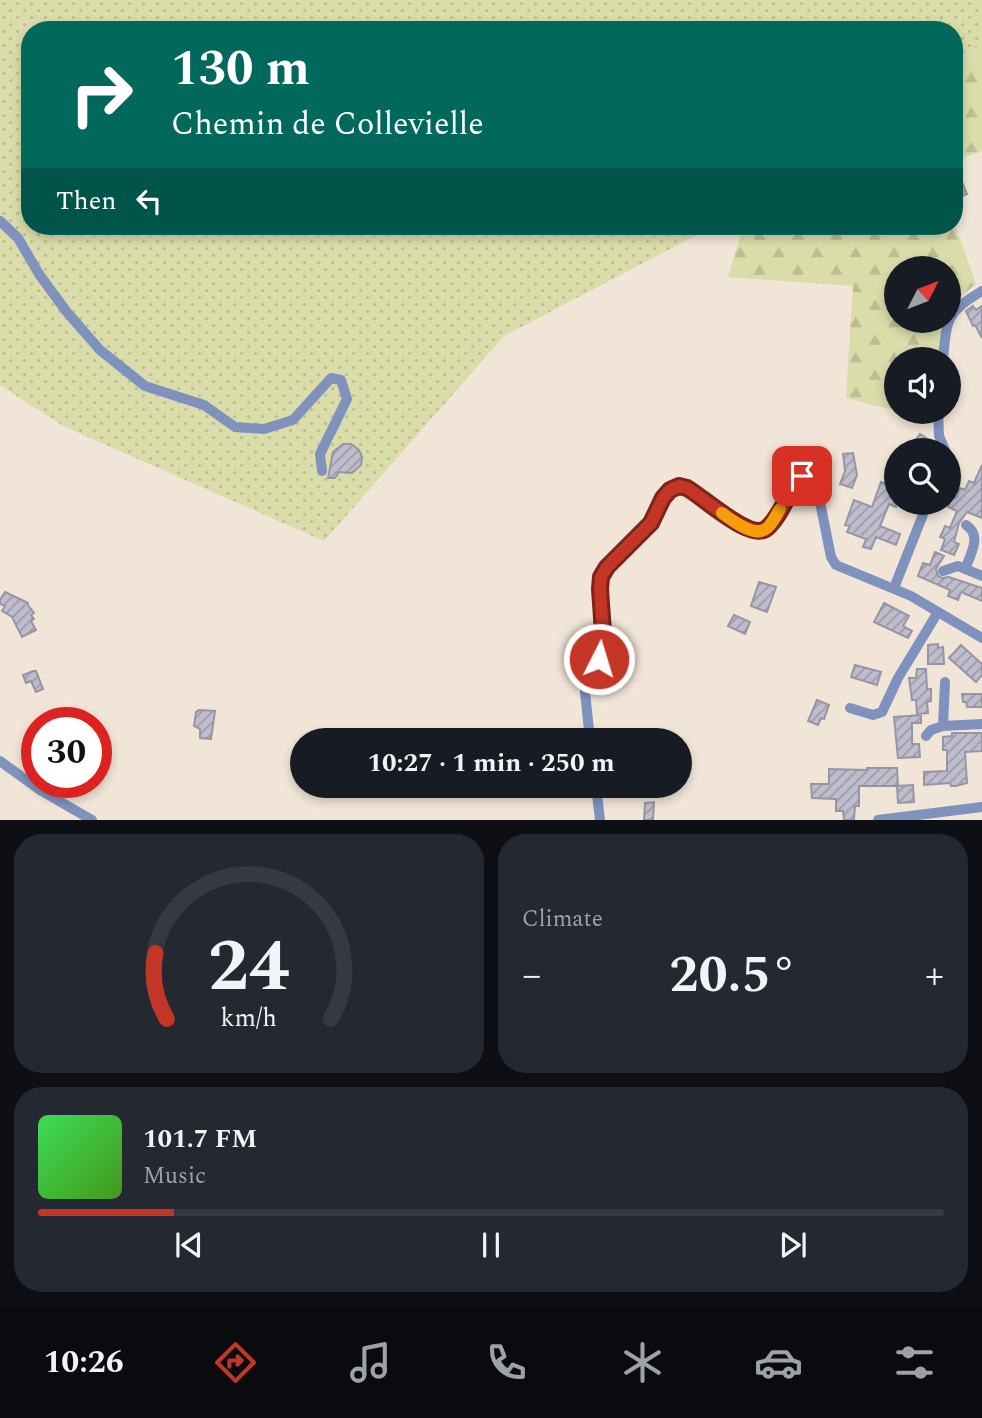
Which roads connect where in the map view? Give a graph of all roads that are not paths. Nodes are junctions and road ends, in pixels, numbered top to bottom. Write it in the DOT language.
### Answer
graph roads {
  1 [pos="0,221"];
  2 [pos="982,291"];
  3 [pos="944,347"];
  4 [pos="322,471"];
  5 [pos="923,515"];
  6 [pos="966,525"];
  7 [pos="965,569"];
  8 [pos="943,570"];
  9 [pos="982,576"];
  10 [pos="894,588"];
  11 [pos="938,612"];
  12 [pos="982,638"];
  13 [pos="945,682"];
  14 [pos="850,708"];
  15 [pos="982,724"];
  16 [pos="943,726"];
  17 [pos="588,728"];
  18 [pos="926,736"];
  19 [pos="0,761"];
  20 [pos="597,798"];
  21 [pos="982,807"];
  22 [pos="92,820"];
  23 [pos="600,820"];
  24 [pos="878,820"];
  1 -- 4 [label="street"];
  2 -- 3 [label="street"];
  5 -- 10 [label="street"];
  6 -- 7 [label="street"];
  7 -- 8 [label="street"];
  7 -- 9 [label="street"];
  10 -- 11 [label="street"];
  10 -- 17 [label="street"];
  11 -- 12 [label="street"];
  11 -- 14 [label="street"];
  13 -- 16 [label="street"];
  15 -- 16 [label="street"];
  16 -- 18 [label="street"];
  19 -- 22 [label="street"];
  20 -- 23 [label="street"];
  21 -- 24 [label="street"];
}
